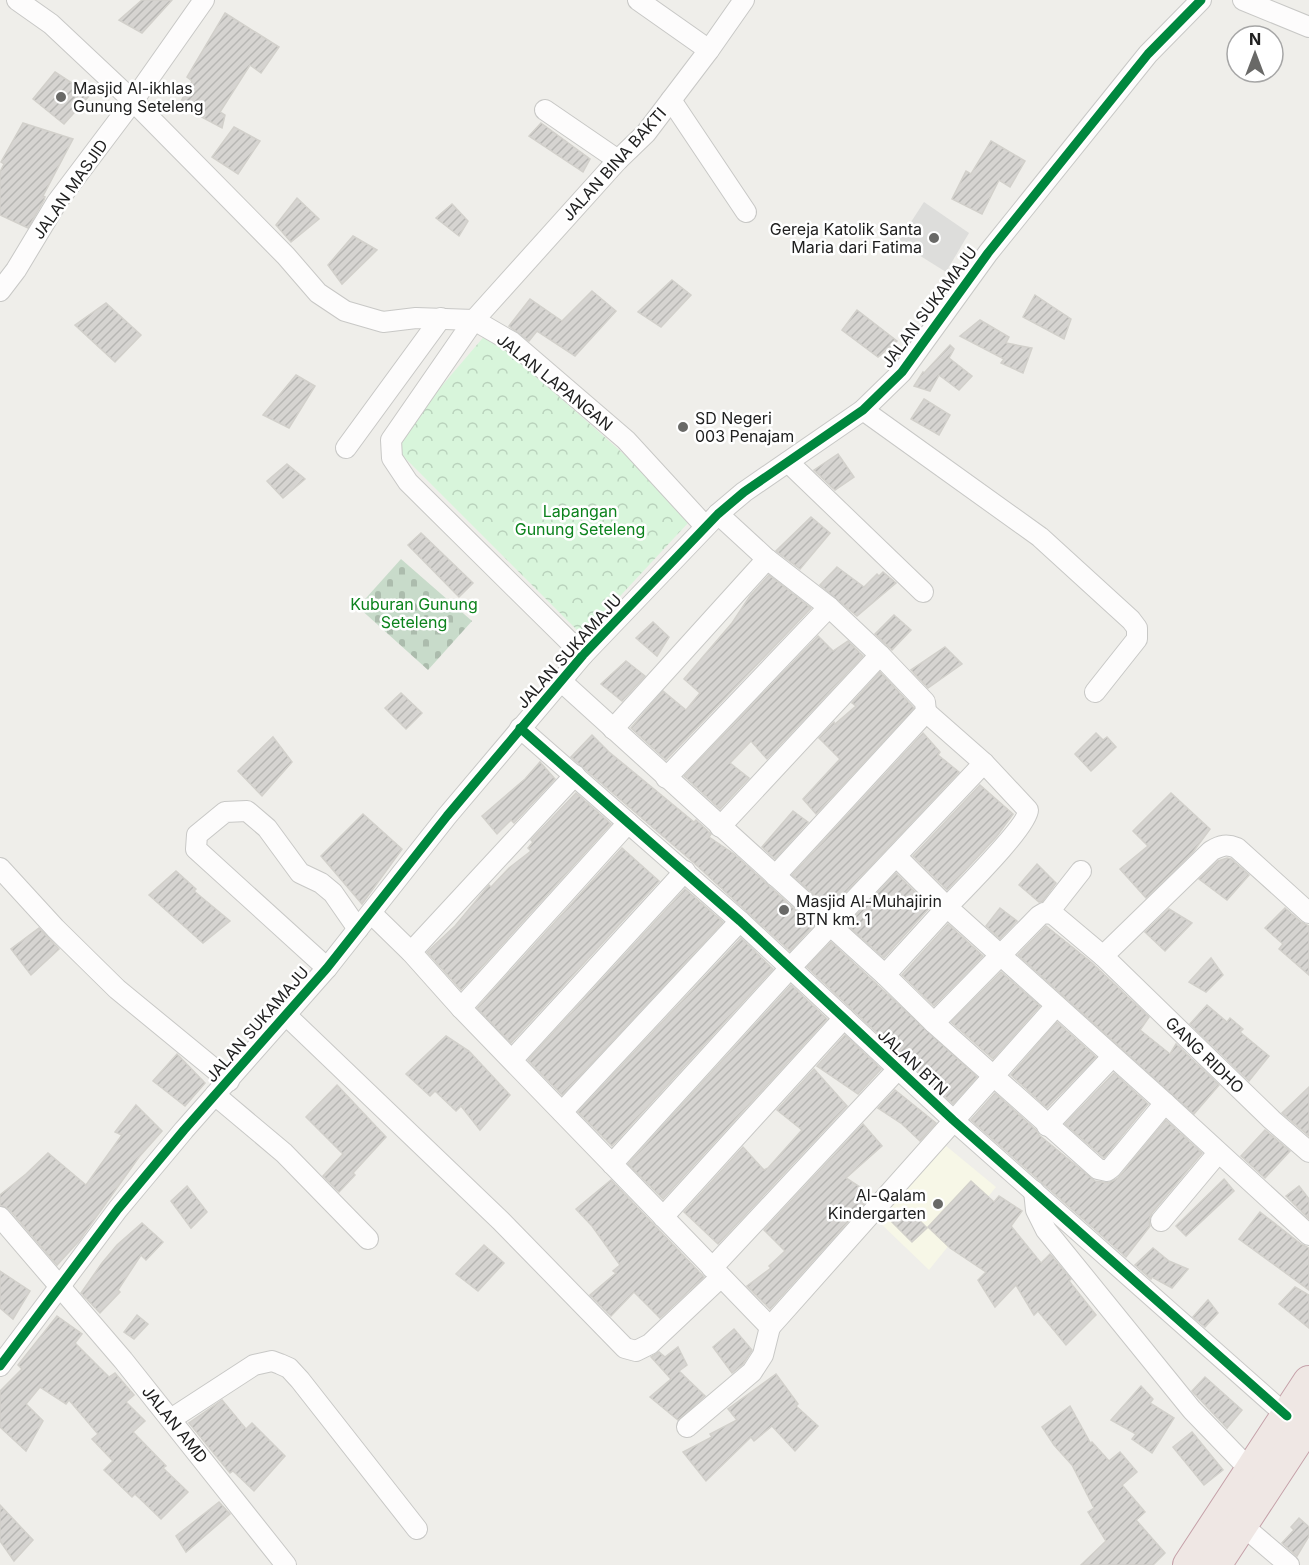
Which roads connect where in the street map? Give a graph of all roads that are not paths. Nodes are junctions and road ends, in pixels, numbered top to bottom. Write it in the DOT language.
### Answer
graph roads {
  1 [pos="17,0"];
  2 [pos="204,0"];
  3 [pos="638,0"];
  4 [pos="744,0"];
  5 [pos="1202,0"];
  6 [pos="1243,0"];
  7 [pos="1309,27"];
  8 [pos="709,50"];
  9 [pos="671,100"];
  10 [pos="133,101"];
  11 [pos="545,110"];
  12 [pos="618,160"];
  13 [pos="746,212"];
  14 [pos="0,291"];
  15 [pos="441,318"];
  16 [pos="474,320"];
  17 [pos="864,410"];
  18 [pos="346,448"];
  19 [pos="788,462"];
  20 [pos="711,520"];
  21 [pos="767,560"];
  22 [pos="923,592"];
  23 [pos="829,607"];
  24 [pos="583,654"];
  25 [pos="880,654"];
  26 [pos="561,681"];
  27 [pos="1095,692"];
  28 [pos="926,712"];
  29 [pos="520,728"];
  30 [pos="613,729"];
  31 [pos="984,763"];
  32 [pos="575,775"];
  33 [pos="666,778"];
  34 [pos="628,823"];
  35 [pos="720,827"];
  36 [pos="896,856"];
  37 [pos="0,868"];
  38 [pos="1081,871"];
  39 [pos="685,872"];
  40 [pos="775,876"];
  41 [pos="947,907"];
  42 [pos="371,913"];
  43 [pos="1048,913"];
  44 [pos="1309,913"];
  45 [pos="740,921"];
  46 [pos="831,926"];
  47 [pos="358,929"];
  48 [pos="411,952"];
  49 [pos="1001,956"];
  50 [pos="1103,956"];
  51 [pos="791,967"];
  52 [pos="327,968"];
  53 [pos="885,975"];
  54 [pos="1056,1006"];
  55 [pos="461,1008"];
  56 [pos="286,1015"];
  57 [pos="844,1018"];
  58 [pos="934,1023"];
  59 [pos="1112,1056"];
  60 [pos="512,1060"];
  61 [pos="899,1068"];
  62 [pos="994,1077"];
  63 [pos="229,1082"];
  64 [pos="214,1095"];
  65 [pos="1165,1103"];
  66 [pos="562,1112"];
  67 [pos="954,1120"];
  68 [pos="1047,1126"];
  69 [pos="1309,1152"];
  70 [pos="1218,1153"];
  71 [pos="612,1164"];
  72 [pos="1034,1191"];
  73 [pos="0,1217"];
  74 [pos="663,1217"];
  75 [pos="1161,1221"];
  76 [pos="1309,1235"];
  77 [pos="368,1239"];
  78 [pos="717,1273"];
  79 [pos="61,1287"];
  80 [pos="770,1328"];
  81 [pos="0,1366"];
  82 [pos="1309,1382"];
  83 [pos="1303,1416"];
  84 [pos="171,1419"];
  85 [pos="687,1426"];
  86 [pos="1258,1478"];
  87 [pos="1242,1525"];
  88 [pos="417,1529"];
  89 [pos="286,1565"];
  90 [pos="1189,1565"];
  91 [pos="1215,1565"];
  92 [pos="1289,1565"];
  1 -- 10 [label="street, JALAN LAPANGAN"];
  2 -- 10 [label="street, JALAN MASJID"];
  3 -- 8 [label="street"];
  4 -- 8 [label="street, JALAN BINA BAKTI"];
  5 -- 17 [label="street, JALAN SUKAMAJU"];
  6 -- 7 [label="street"];
  8 -- 9 [label="street, JALAN BINA BAKTI"];
  9 -- 12 [label="street, JALAN BINA BAKTI"];
  9 -- 13 [label="street"];
  10 -- 14 [label="street, JALAN MASJID"];
  10 -- 15 [label="street, JALAN LAPANGAN"];
  11 -- 12 [label="street"];
  12 -- 16 [label="street, JALAN BINA BAKTI"];
  15 -- 16 [label="street, JALAN LAPANGAN"];
  15 -- 18 [label="street"];
  16 -- 20 [label="street, JALAN LAPANGAN"];
  16 -- 24 [label="street, JALAN BINA BAKTI"];
  17 -- 19 [label="street, JALAN SUKAMAJU"];
  17 -- 27 [label="street"];
  19 -- 20 [label="street, JALAN SUKAMAJU"];
  19 -- 22 [label="street"];
  20 -- 21 [label="street, JALAN LAPANGAN"];
  20 -- 24 [label="street, JALAN SUKAMAJU"];
  21 -- 23 [label="street, JALAN LAPANGAN"];
  21 -- 30 [label="street"];
  23 -- 25 [label="street, JALAN LAPANGAN"];
  23 -- 33 [label="street"];
  24 -- 26 [label="street, JALAN SUKAMAJU"];
  25 -- 28 [label="street, JALAN LAPANGAN"];
  25 -- 35 [label="street"];
  26 -- 29 [label="street, JALAN SUKAMAJU"];
  26 -- 30 [label="street"];
  28 -- 31 [label="street, JALAN LAPANGAN"];
  28 -- 40 [label="street"];
  29 -- 32 [label="street, JALAN BTN"];
  29 -- 42 [label="street, JALAN SUKAMAJU"];
  30 -- 33 [label="street"];
  31 -- 36 [label="street"];
  31 -- 41 [label="street, JALAN LAPANGAN"];
  32 -- 34 [label="street, JALAN BTN"];
  32 -- 48 [label="street"];
  33 -- 35 [label="street"];
  34 -- 39 [label="street, JALAN BTN"];
  34 -- 55 [label="street"];
  35 -- 40 [label="street"];
  36 -- 41 [label="street"];
  36 -- 46 [label="street"];
  37 -- 63 [label="street"];
  38 -- 43 [label="street"];
  39 -- 45 [label="street, JALAN BTN"];
  39 -- 60 [label="street"];
  40 -- 46 [label="street"];
  41 -- 49 [label="street"];
  41 -- 53 [label="street"];
  42 -- 47 [label="street, JALAN SUKAMAJU"];
  42 -- 48 [label="street"];
  43 -- 49 [label="street"];
  43 -- 50 [label="street, GANG RIDHO"];
  44 -- 50 [label="street"];
  45 -- 51 [label="street, JALAN BTN"];
  45 -- 66 [label="street"];
  46 -- 51 [label="street"];
  46 -- 53 [label="street"];
  47 -- 52 [label="street, JALAN SUKAMAJU"];
  47 -- 52 [label="street"];
  48 -- 55 [label="street"];
  49 -- 54 [label="street"];
  49 -- 58 [label="street"];
  50 -- 69 [label="street, GANG RIDHO"];
  51 -- 57 [label="street, JALAN BTN"];
  51 -- 71 [label="street"];
  52 -- 56 [label="street, JALAN SUKAMAJU"];
  53 -- 58 [label="street"];
  54 -- 59 [label="street"];
  54 -- 62 [label="street"];
  55 -- 60 [label="street"];
  56 -- 63 [label="street, JALAN SUKAMAJU"];
  56 -- 78 [label="street"];
  57 -- 61 [label="street, JALAN BTN"];
  57 -- 74 [label="street"];
  58 -- 62 [label="street"];
  59 -- 65 [label="street"];
  59 -- 68 [label="street"];
  60 -- 66 [label="street"];
  61 -- 67 [label="street, JALAN BTN"];
  61 -- 78 [label="street"];
  62 -- 67 [label="street"];
  62 -- 68 [label="street"];
  63 -- 64 [label="street, JALAN SUKAMAJU"];
  64 -- 77 [label="street"];
  64 -- 79 [label="street, JALAN SUKAMAJU"];
  65 -- 68 [label="street"];
  65 -- 70 [label="street"];
  66 -- 71 [label="street"];
  67 -- 72 [label="street, JALAN BTN"];
  67 -- 80 [label="street"];
  70 -- 75 [label="street"];
  70 -- 76 [label="street"];
  71 -- 74 [label="street"];
  72 -- 83 [label="street, JALAN BTN"];
  72 -- 86 [label="street"];
  73 -- 79 [label="street, JALAN AMD"];
  74 -- 78 [label="street"];
  78 -- 80 [label="street"];
  79 -- 81 [label="street, JALAN SUKAMAJU"];
  79 -- 84 [label="street, JALAN AMD"];
  80 -- 85 [label="street"];
  82 -- 83 [label="highway"];
  83 -- 86 [label="highway"];
  84 -- 88 [label="street"];
  84 -- 89 [label="street, JALAN AMD"];
  86 -- 87 [label="highway"];
  86 -- 90 [label="highway"];
  87 -- 91 [label="highway"];
  87 -- 92 [label="street"];
}
